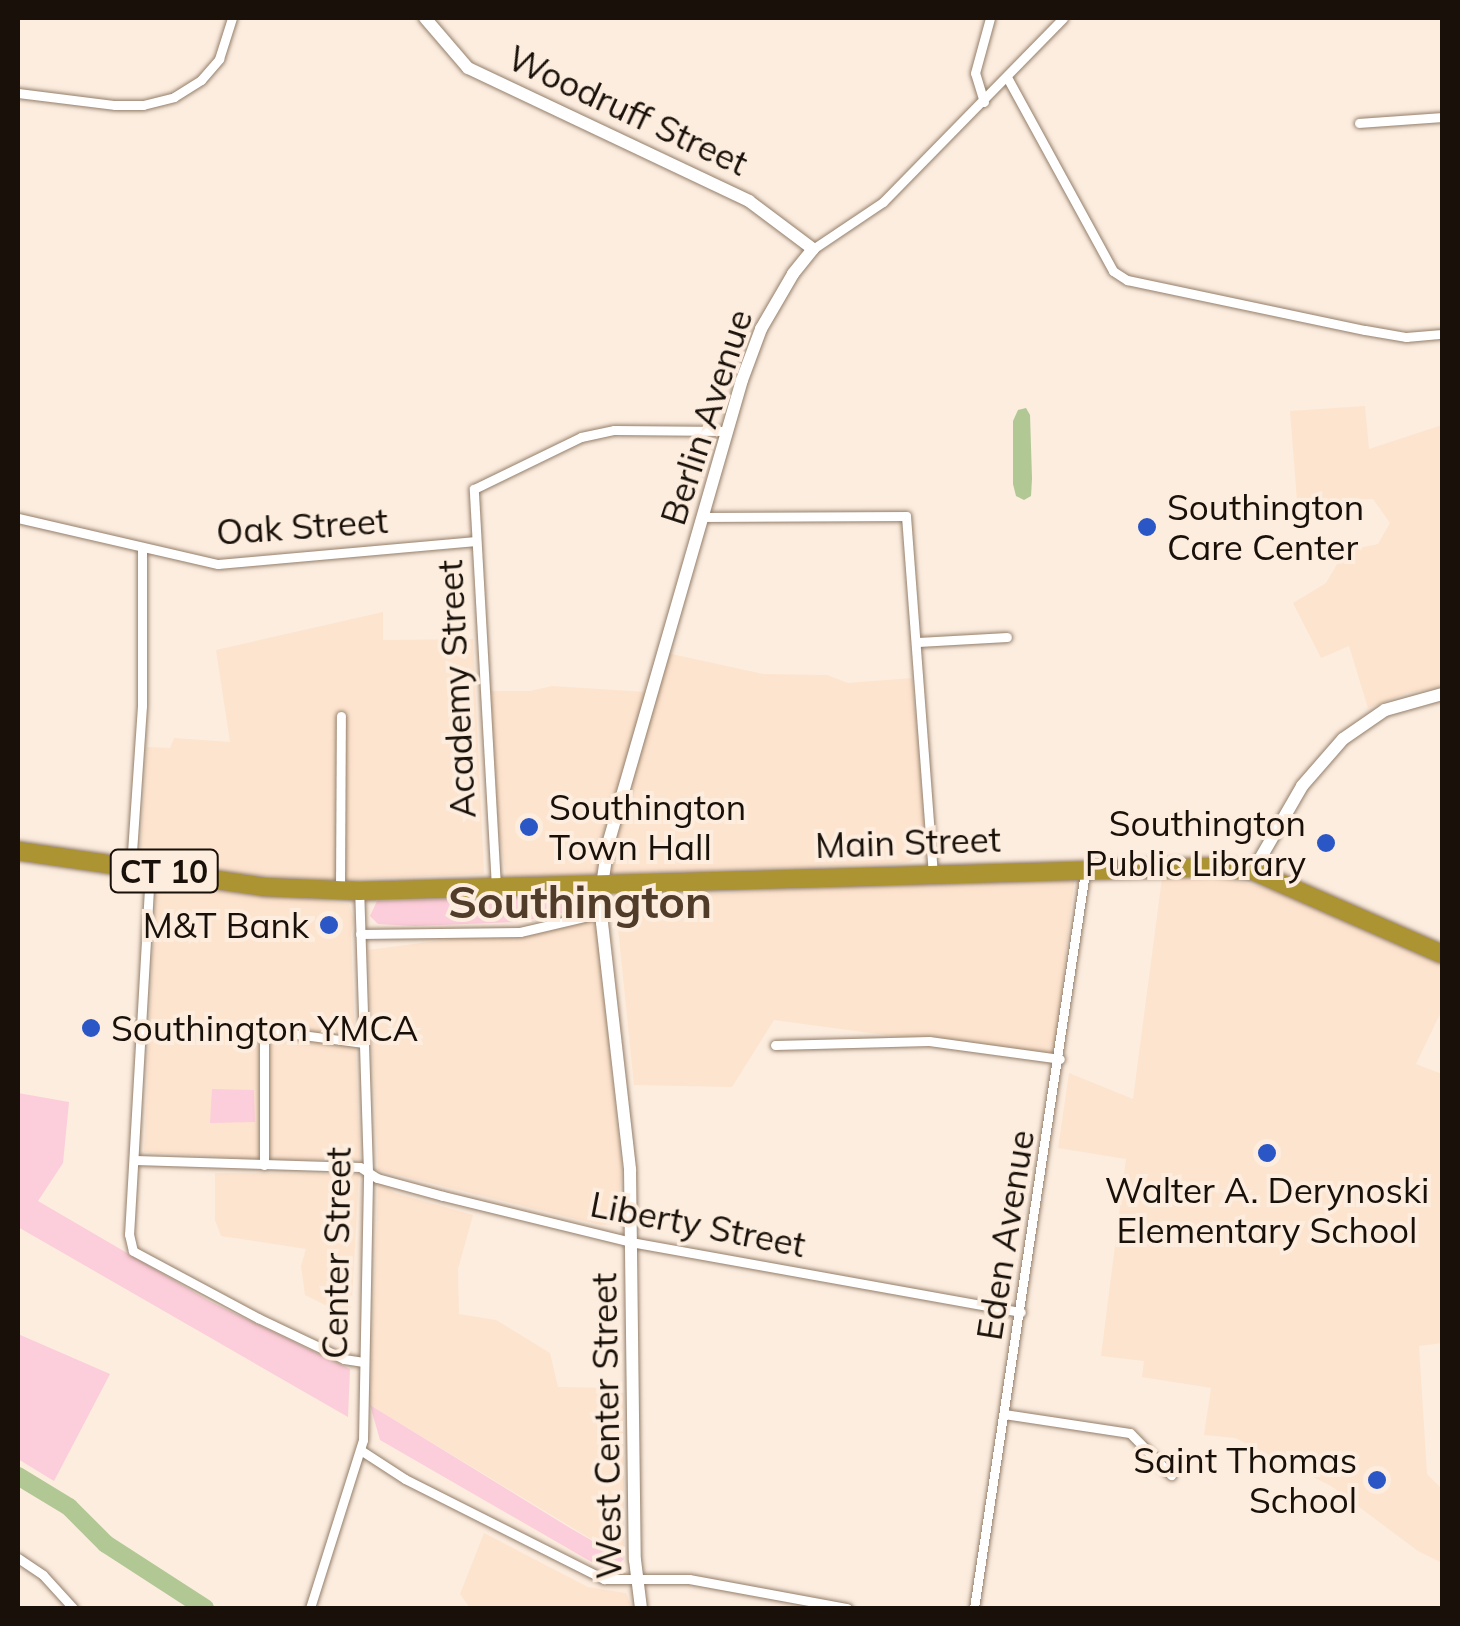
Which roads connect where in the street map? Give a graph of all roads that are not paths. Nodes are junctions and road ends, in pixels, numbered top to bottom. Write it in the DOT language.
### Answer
graph roads {
  1 [pos="232,18"];
  2 [pos="425,18"];
  3 [pos="990,18"];
  4 [pos="1063,18"];
  5 [pos="1008,78"];
  6 [pos="18,93"];
  7 [pos="984,102"];
  8 [pos="1442,117"];
  9 [pos="1359,123"];
  10 [pos="813,249"];
  11 [pos="1442,334"];
  12 [pos="727,431"];
  13 [pos="702,517"];
  14 [pos="18,518"];
  15 [pos="476,540"];
  16 [pos="142,548"];
  17 [pos="1008,637"];
  18 [pos="918,642"];
  19 [pos="1442,694"];
  20 [pos="341,716"];
  21 [pos="18,851"];
  22 [pos="140,868"];
  23 [pos="1086,869"];
  24 [pos="1253,871"];
  25 [pos="933,872"];
  26 [pos="602,885"];
  27 [pos="496,886"];
  28 [pos="340,890"];
  29 [pos="359,891"];
  30 [pos="602,914"];
  31 [pos="360,934"];
  32 [pos="1442,954"];
  33 [pos="363,1043"];
  34 [pos="776,1045"];
  35 [pos="1060,1059"];
  36 [pos="134,1160"];
  37 [pos="264,1166"];
  38 [pos="368,1172"];
  39 [pos="631,1242"];
  40 [pos="1021,1312"];
  41 [pos="362,1362"];
  42 [pos="1004,1414"];
  43 [pos="362,1451"];
  44 [pos="1171,1475"];
  45 [pos="18,1558"];
  46 [pos="637,1579"];
  47 [pos="73,1608"];
  48 [pos="310,1608"];
  49 [pos="641,1608"];
  50 [pos="847,1608"];
  51 [pos="974,1608"];
  1 -- 6 [label="street"];
  2 -- 10 [label="street, Woodruff Street"];
  3 -- 7 [label="street"];
  4 -- 5 [label="street, Berlin Avenue"];
  5 -- 7 [label="street, Berlin Avenue"];
  5 -- 11 [label="street"];
  7 -- 10 [label="street, Berlin Avenue"];
  8 -- 9 [label="street"];
  10 -- 12 [label="street, Berlin Avenue"];
  12 -- 13 [label="street, Berlin Avenue"];
  12 -- 15 [label="street, Academy Street"];
  13 -- 18 [label="street"];
  13 -- 26 [label="street, Berlin Avenue"];
  14 -- 16 [label="street, Oak Street"];
  15 -- 16 [label="street, Oak Street"];
  15 -- 27 [label="street, Academy Street"];
  16 -- 22 [label="street"];
  17 -- 18 [label="street"];
  18 -- 25 [label="street"];
  19 -- 24 [label="street"];
  20 -- 28 [label="street"];
  21 -- 22 [label="highway, CT 10"];
  22 -- 28 [label="highway, CT 10"];
  22 -- 36 [label="street"];
  23 -- 24 [label="highway, Main Street / CT 10"];
  23 -- 25 [label="highway, Main Street / CT 10"];
  23 -- 35 [label="street, Eden Avenue"];
  24 -- 32 [label="highway, Main Street / CT 10"];
  25 -- 26 [label="highway, Main Street / CT 10"];
  26 -- 27 [label="highway, Main Street / CT 10"];
  26 -- 30 [label="street, Berlin Avenue"];
  27 -- 29 [label="highway, Main Street / CT 10"];
  28 -- 29 [label="highway, CT 10"];
  29 -- 31 [label="street, Center Street"];
  30 -- 31 [label="street"];
  30 -- 39 [label="street, West Center Street"];
  31 -- 33 [label="street, Center Street"];
  33 -- 37 [label="street"];
  33 -- 38 [label="street, Center Street"];
  34 -- 35 [label="street"];
  35 -- 40 [label="street, Eden Avenue"];
  36 -- 37 [label="street, Liberty Street"];
  36 -- 41 [label="street"];
  37 -- 38 [label="street, Liberty Street"];
  38 -- 39 [label="street, Liberty Street"];
  38 -- 41 [label="street, Center Street"];
  39 -- 40 [label="street, Liberty Street"];
  39 -- 46 [label="street, West Center Street"];
  40 -- 42 [label="street, Eden Avenue"];
  41 -- 43 [label="street, Center Street"];
  42 -- 44 [label="street"];
  42 -- 51 [label="street, Eden Avenue"];
  43 -- 46 [label="street"];
  43 -- 48 [label="street, Center Street"];
  45 -- 47 [label="street"];
  46 -- 49 [label="street, West Center Street"];
  46 -- 50 [label="street"];
}
